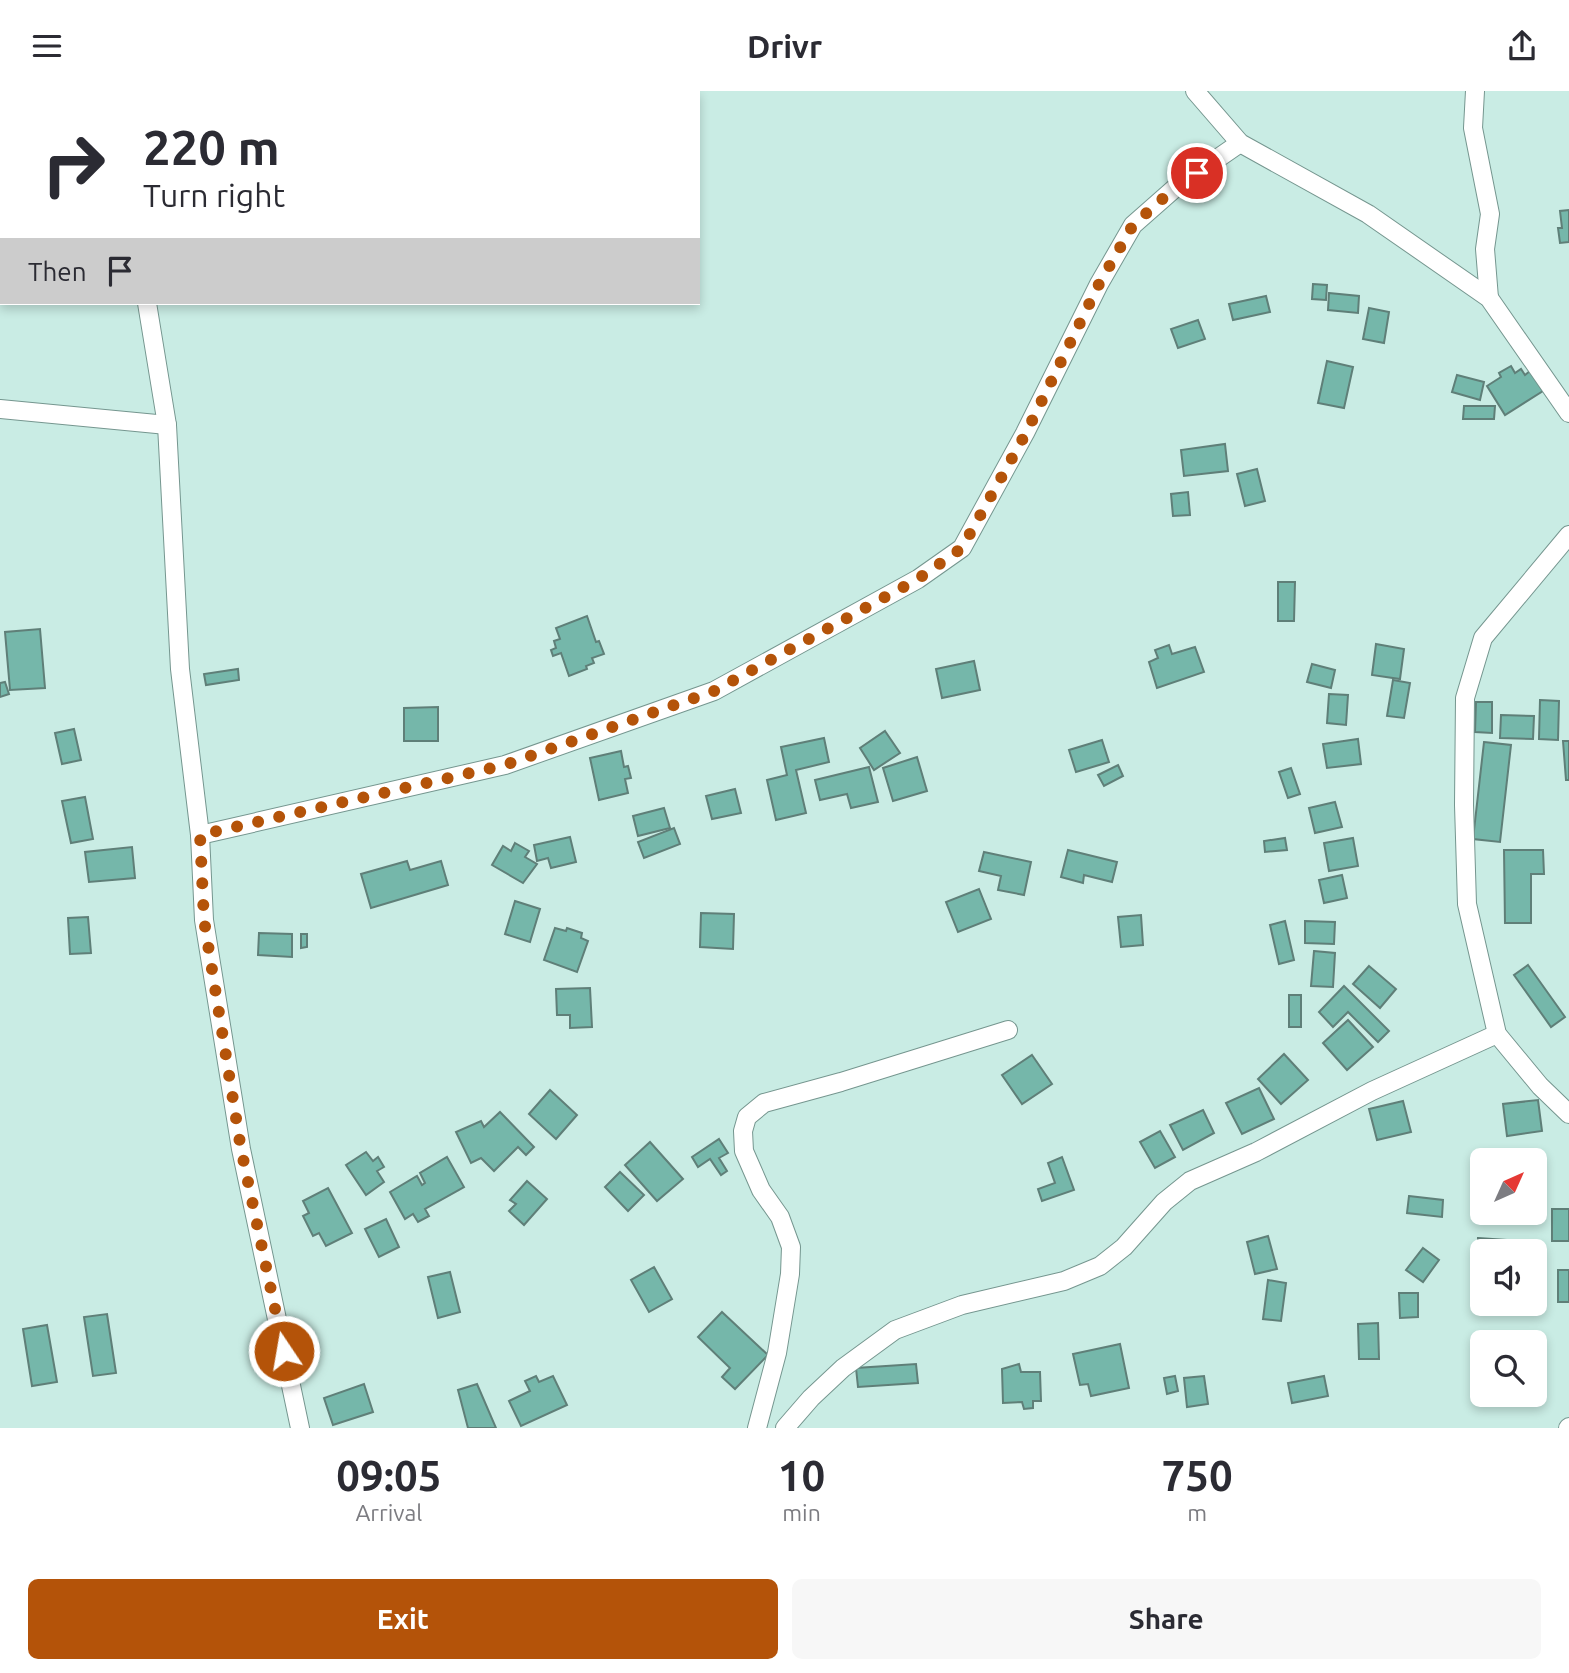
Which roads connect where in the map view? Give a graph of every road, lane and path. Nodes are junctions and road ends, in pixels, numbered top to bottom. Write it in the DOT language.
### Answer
graph roads {
  1 [pos="1195,91"];
  2 [pos="1475,91"];
  3 [pos="1240,143"];
  4 [pos="1489,298"];
  5 [pos="147,305"];
  6 [pos="0,409"];
  7 [pos="1569,413"];
  8 [pos="167,425"];
  9 [pos="1569,535"];
  10 [pos="200,835"];
  11 [pos="1007,1030"];
  12 [pos="1497,1034"];
  13 [pos="1569,1114"];
  14 [pos="300,1428"];
  15 [pos="757,1428"];
  16 [pos="785,1428"];
  1 -- 3 [label="street"];
  2 -- 4 [label="street"];
  3 -- 4 [label="street"];
  3 -- 10 [label="street"];
  4 -- 7 [label="street"];
  5 -- 8 [label="street"];
  6 -- 8 [label="street"];
  8 -- 10 [label="street"];
  9 -- 12 [label="street"];
  10 -- 14 [label="street"];
  11 -- 15 [label="street"];
  12 -- 13 [label="street"];
  12 -- 16 [label="street"];
}
